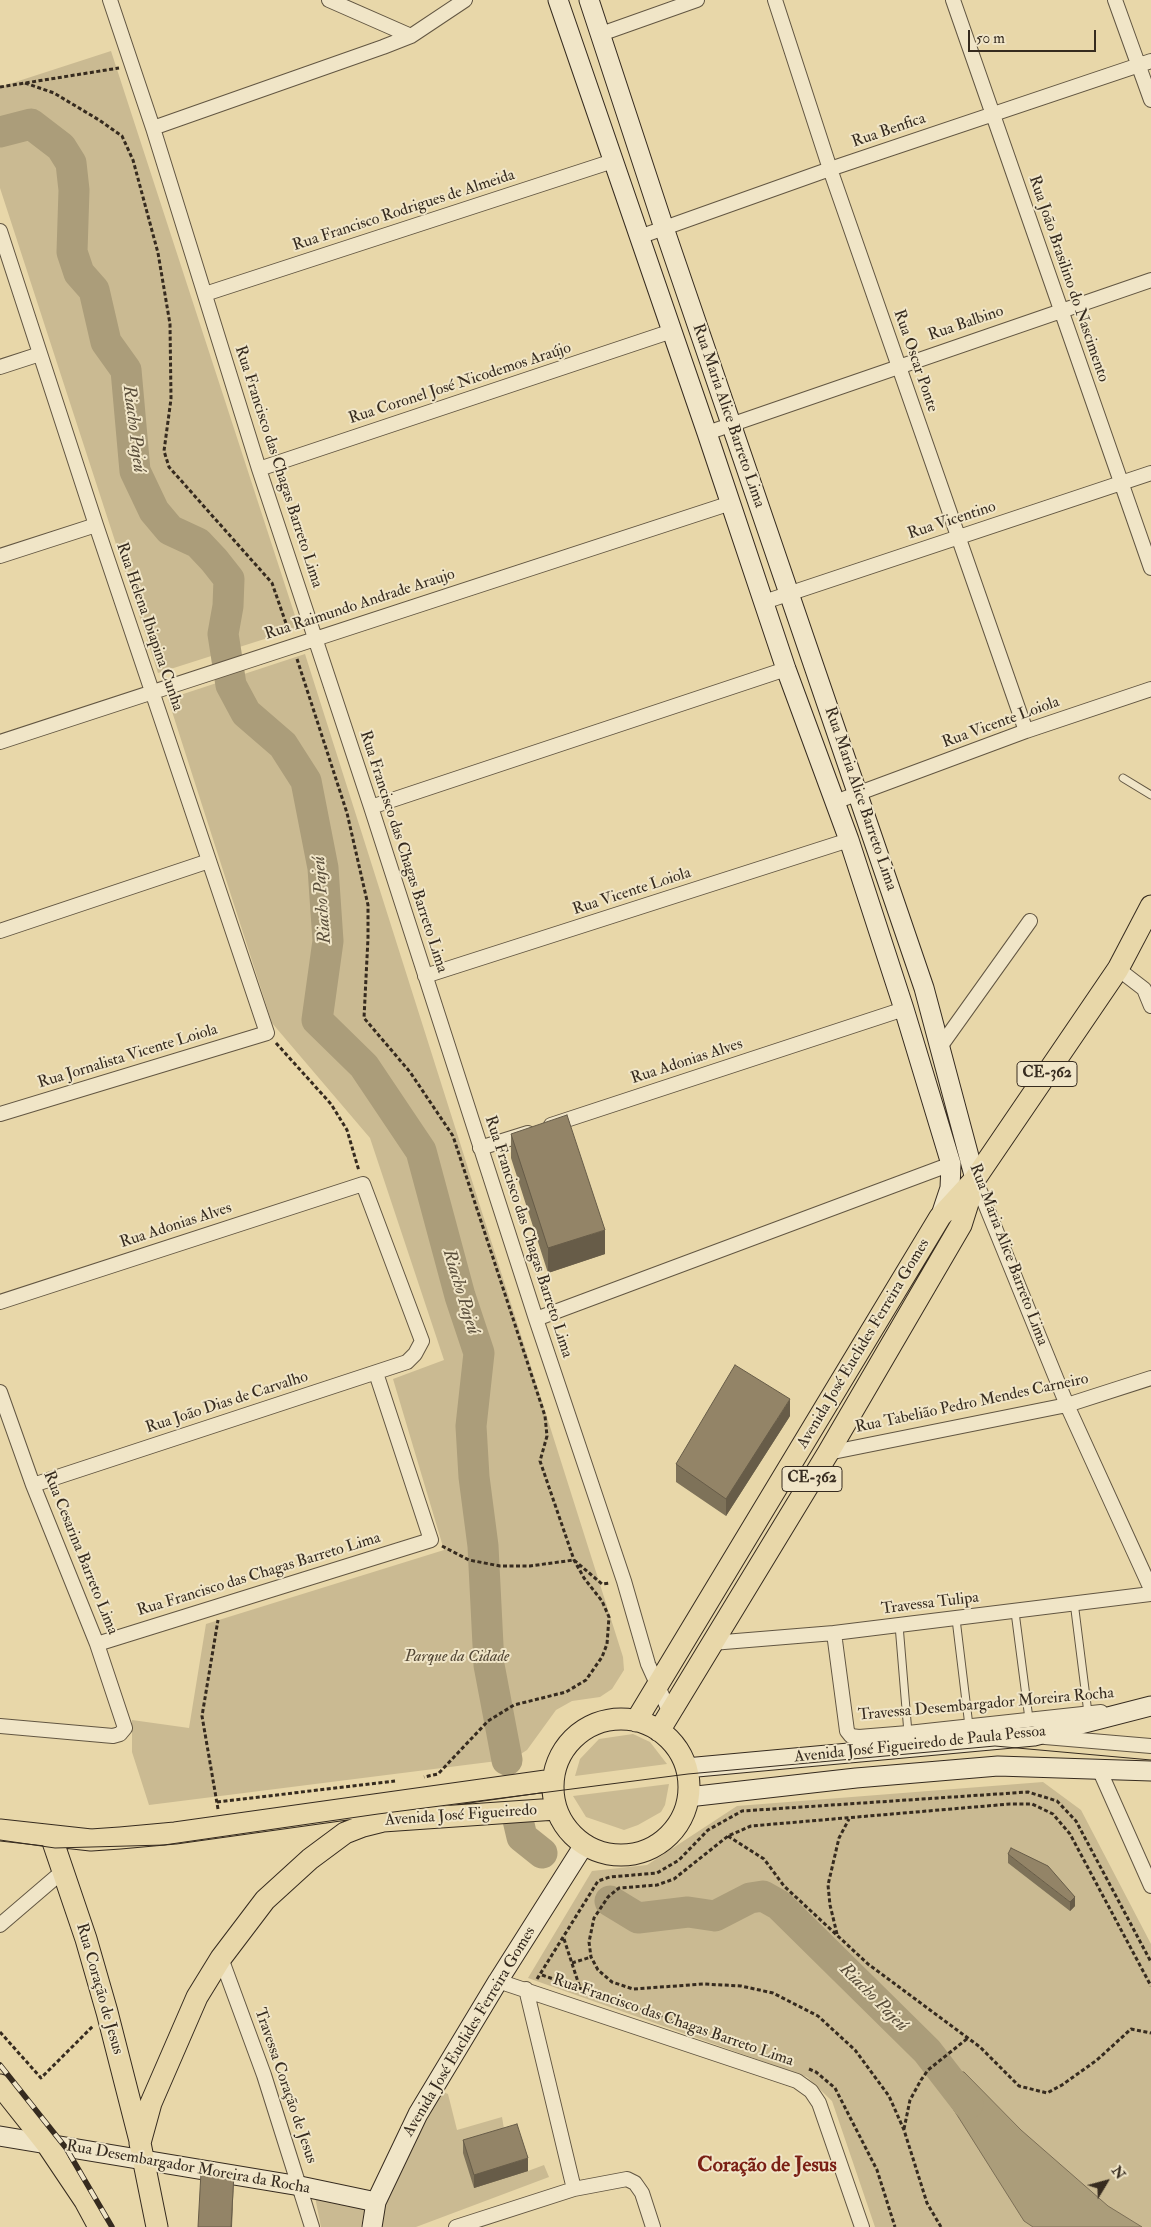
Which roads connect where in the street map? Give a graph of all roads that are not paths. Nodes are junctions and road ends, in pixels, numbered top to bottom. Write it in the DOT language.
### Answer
graph roads {
  1 [pos="110,0"];
  2 [pos="329,0"];
  3 [pos="464,0"];
  4 [pos="558,0"];
  5 [pos="589,0"];
  6 [pos="698,0"];
  7 [pos="775,0"];
  8 [pos="953,0"];
  9 [pos="1115,0"];
  10 [pos="357,6"];
  11 [pos="601,34"];
  12 [pos="410,36"];
  13 [pos="1145,64"];
  14 [pos="1151,100"];
  15 [pos="993,114"];
  16 [pos="153,128"];
  17 [pos="613,162"];
  18 [pos="830,169"];
  19 [pos="664,228"];
  20 [pos="0,231"];
  21 [pos="639,237"];
  22 [pos="1151,280"];
  23 [pos="205,294"];
  24 [pos="1060,310"];
  25 [pos="672,332"];
  26 [pos="40,354"];
  27 [pos="898,366"];
  28 [pos="0,367"];
  29 [pos="732,424"];
  30 [pos="707,433"];
  31 [pos="259,469"];
  32 [pos="1151,473"];
  33 [pos="1120,484"];
  34 [pos="731,503"];
  35 [pos="96,525"];
  36 [pos="958,538"];
  37 [pos="0,556"];
  38 [pos="1151,568"];
  39 [pos="789,594"];
  40 [pos="764,602"];
  41 [pos="314,638"];
  42 [pos="786,669"];
  43 [pos="1151,689"];
  44 [pos="152,690"];
  45 [pos="1026,731"];
  46 [pos="0,742"];
  47 [pos="1123,778"];
  48 [pos="859,794"];
  49 [pos="1151,795"];
  50 [pos="835,802"];
  51 [pos="371,807"];
  52 [pos="849,840"];
  53 [pos="209,862"];
  54 [pos="1151,906"];
  55 [pos="1030,921"];
  56 [pos="0,931"];
  57 [pos="1151,932"];
  58 [pos="1118,969"];
  59 [pos="426,976"];
  60 [pos="1151,1006"];
  61 [pos="904,1009"];
  62 [pos="267,1033"];
  63 [pos="940,1047"];
  64 [pos="0,1114"];
  65 [pos="480,1148"];
  66 [pos="951,1164"];
  67 [pos="975,1179"];
  68 [pos="940,1217"];
  69 [pos="0,1302"];
  70 [pos="536,1318"];
  71 [pos="422,1341"];
  72 [pos="376,1373"];
  73 [pos="1151,1378"];
  74 [pos="0,1392"];
  75 [pos="1067,1405"];
  76 [pos="828,1453"];
  77 [pos="33,1485"];
  78 [pos="1151,1589"];
  79 [pos="1151,1594"];
  80 [pos="1074,1602"];
  81 [pos="1015,1612"];
  82 [pos="956,1619"];
  83 [pos="899,1625"];
  84 [pos="834,1633"];
  85 [pos="712,1643"];
  86 [pos="97,1644"];
  87 [pos="657,1685"];
  88 [pos="1145,1707"];
  89 [pos="670,1712"];
  90 [pos="1088,1713"];
  91 [pos="636,1721"];
  92 [pos="0,1726"];
  93 [pos="969,1726"];
  94 [pos="1032,1728"];
  95 [pos="659,1731"];
  96 [pos="908,1733"];
  97 [pos="1151,1746"];
  98 [pos="686,1768"];
  99 [pos="1099,1769"];
  100 [pos="1151,1771"];
  101 [pos="552,1780"];
  102 [pos="688,1797"];
  103 [pos="556,1809"];
  104 [pos="0,1830"];
  105 [pos="51,1836"];
  106 [pos="584,1845"];
  107 [pos="63,1871"];
  108 [pos="1151,1886"];
  109 [pos="0,1925"];
  110 [pos="221,1958"];
  111 [pos="498,1981"];
  112 [pos="526,1989"];
  113 [pos="0,2085"];
  114 [pos="0,2136"];
  115 [pos="46,2143"];
  116 [pos="142,2152"];
  117 [pos="300,2186"];
  118 [pos="574,2189"];
  119 [pos="376,2202"];
  120 [pos="99,2227"];
  121 [pos="157,2227"];
  122 [pos="312,2227"];
  123 [pos="372,2227"];
  124 [pos="456,2227"];
  125 [pos="653,2227"];
  126 [pos="862,2227"];
  1 -- 16 [label="street, Rua Francisco das Chagas Barreto Lima"];
  2 -- 10 [label="street"];
  3 -- 12 [label="street"];
  4 -- 17 [label="street, Rua Maria Alice Barreto Lima"];
  5 -- 11 [label="street, Rua Maria Alice Barreto Lima"];
  6 -- 11 [label="street"];
  7 -- 18 [label="street, Rua Oscar Ponte"];
  8 -- 15 [label="street, Rua João Brasilino do Nascimento"];
  9 -- 13 [label="street"];
  10 -- 12 [label="street"];
  11 -- 19 [label="street, Rua Maria Alice Barreto Lima"];
  12 -- 16 [label="street"];
  13 -- 14 [label="street"];
  13 -- 15 [label="street, Rua Benfica"];
  15 -- 18 [label="street, Rua Benfica"];
  15 -- 24 [label="street, Rua João Brasilino do Nascimento"];
  16 -- 23 [label="street, Rua Francisco das Chagas Barreto Lima"];
  17 -- 21 [label="street, Rua Maria Alice Barreto Lima"];
  17 -- 23 [label="street, Rua Francisco Rodrigues de Almeida"];
  18 -- 19 [label="street, Rua Benfica"];
  18 -- 27 [label="street, Rua Oscar Ponte"];
  19 -- 21 [label="street, Rua Benfica"];
  19 -- 29 [label="street, Rua Maria Alice Barreto Lima"];
  20 -- 26 [label="street, Rua Helena Ibiapina Cunha"];
  21 -- 25 [label="street, Rua Maria Alice Barreto Lima"];
  22 -- 24 [label="street, Rua Balbino"];
  23 -- 31 [label="street, Rua Francisco das Chagas Barreto Lima"];
  24 -- 27 [label="street, Rua Balbino"];
  24 -- 33 [label="street, Rua João Brasilino do Nascimento"];
  25 -- 30 [label="street, Rua Maria Alice Barreto Lima"];
  25 -- 31 [label="street, Rua Coronel José Nicodemos Araújo"];
  26 -- 28 [label="street"];
  26 -- 35 [label="street, Rua Helena Ibiapina Cunha"];
  27 -- 29 [label="street, Rua Balbino"];
  27 -- 36 [label="street, Rua Oscar Ponte"];
  29 -- 30 [label="street, Rua Balbino"];
  29 -- 39 [label="street, Rua Maria Alice Barreto Lima"];
  30 -- 34 [label="street, Rua Maria Alice Barreto Lima"];
  31 -- 41 [label="street, Rua Francisco das Chagas Barreto Lima"];
  32 -- 33 [label="street, Rua Vicentino"];
  33 -- 36 [label="street, Rua Vicentino"];
  33 -- 38 [label="street, Rua João Brasilino do Nascimento"];
  34 -- 40 [label="street, Rua Maria Alice Barreto Lima"];
  34 -- 41 [label="street, Rua Raimundo Andrade Araujo"];
  35 -- 37 [label="street"];
  35 -- 44 [label="street, Rua Helena Ibiapina Cunha"];
  36 -- 39 [label="street, Rua Vicentino"];
  36 -- 45 [label="street, Rua Oscar Ponte"];
  39 -- 40 [label="street, Rua Vicentino"];
  39 -- 48 [label="street, Rua Maria Alice Barreto Lima"];
  40 -- 42 [label="street, Rua Maria Alice Barreto Lima"];
  41 -- 44 [label="street, Rua Raimundo Andrade Araujo"];
  41 -- 51 [label="street, Rua Francisco das Chagas Barreto Lima"];
  42 -- 50 [label="street, Rua Maria Alice Barreto Lima"];
  42 -- 51 [label="street"];
  43 -- 45 [label="street, Rua Vicente Loiola"];
  44 -- 46 [label="street, Rua Raimundo Andrade Araujo"];
  44 -- 53 [label="street, Rua Helena Ibiapina Cunha"];
  45 -- 48 [label="street, Rua Vicente Loiola"];
  47 -- 49 [label="lane"];
  48 -- 50 [label="street, Rua Vicente Loiola"];
  48 -- 63 [label="street, Rua Maria Alice Barreto Lima"];
  50 -- 52 [label="street, Rua Maria Alice Barreto Lima"];
  51 -- 59 [label="street, Rua Francisco das Chagas Barreto Lima"];
  52 -- 59 [label="street, Rua Vicente Loiola"];
  52 -- 61 [label="street, Rua Maria Alice Barreto Lima"];
  53 -- 56 [label="street"];
  53 -- 62 [label="street, Rua Helena Ibiapina Cunha"];
  54 -- 58 [label="main road, Avenida José Euclides Ferreira Gomes / CE-362"];
  55 -- 63 [label="street"];
  57 -- 58 [label="main road, Avenida José Euclides Ferreira Gomes / CE-362"];
  58 -- 60 [label="street"];
  58 -- 67 [label="main road, Avenida José Euclides Ferreira Gomes / CE-362"];
  59 -- 65 [label="street, Rua Francisco das Chagas Barreto Lima"];
  61 -- 65 [label="street, Rua Adonias Alves"];
  61 -- 66 [label="street, Rua Maria Alice Barreto Lima"];
  62 -- 64 [label="street, Rua Jornalista Vicente Loiola"];
  63 -- 67 [label="street, Rua Maria Alice Barreto Lima"];
  65 -- 70 [label="street, Rua Francisco das Chagas Barreto Lima"];
  66 -- 67 [label="street"];
  66 -- 68 [label="street, Rua Maria Alice Barreto Lima"];
  66 -- 70 [label="street"];
  67 -- 68 [label="main road, Avenida José Euclides Ferreira Gomes / CE-362"];
  67 -- 75 [label="street, Rua Maria Alice Barreto Lima"];
  67 -- 76 [label="main road, Avenida José Euclides Ferreira Gomes / CE-362"];
  68 -- 87 [label="main road, Avenida José Euclides Ferreira Gomes / CE-362"];
  69 -- 71 [label="street, Rua Adonias Alves"];
  70 -- 87 [label="street, Rua Francisco das Chagas Barreto Lima"];
  71 -- 72 [label="street, Rua João Dias de Carvalho"];
  72 -- 77 [label="street, Rua João Dias de Carvalho"];
  72 -- 86 [label="street, Rua Francisco das Chagas Barreto Lima"];
  73 -- 75 [label="street, Rua Tabelião Pedro Mendes Carneiro"];
  74 -- 77 [label="street, Rua Cesarina Barreto Lima"];
  75 -- 76 [label="street, Rua Tabelião Pedro Mendes Carneiro"];
  75 -- 78 [label="street, Rua Maria Alice Barreto Lima"];
  76 -- 85 [label="main road, Avenida José Euclides Ferreira Gomes / CE-362"];
  77 -- 86 [label="street, Rua Cesarina Barreto Lima"];
  79 -- 80 [label="street, Travessa Tulipa"];
  80 -- 81 [label="street, Travessa Tulipa"];
  80 -- 90 [label="lane"];
  81 -- 82 [label="street, Travessa Tulipa"];
  81 -- 94 [label="lane"];
  82 -- 83 [label="street, Travessa Tulipa"];
  82 -- 93 [label="lane"];
  83 -- 84 [label="street, Travessa Tulipa"];
  83 -- 96 [label="lane"];
  84 -- 85 [label="street, Travessa Tulipa"];
  84 -- 96 [label="street, Travessa Desembargador Moreira Rocha"];
  85 -- 89 [label="main road, Avenida José Euclides Ferreira Gomes / CE-362"];
  86 -- 92 [label="street, Rua Cesarina Barreto Lima"];
  87 -- 89 [label="street, Rua Francisco das Chagas Barreto Lima"];
  87 -- 91 [label="main road, Avenida José Euclides Ferreira Gomes / CE-362"];
  88 -- 90 [label="street, Travessa Desembargador Moreira Rocha"];
  88 -- 94 [label="street, Avenida José Figueiredo de Paula Pessoa"];
  89 -- 95 [label="main road, Avenida José Euclides Ferreira Gomes / CE-362"];
  90 -- 94 [label="street, Travessa Desembargador Moreira Rocha"];
  91 -- 95 [label="main road"];
  91 -- 101 [label="main road"];
  93 -- 94 [label="street, Travessa Desembargador Moreira Rocha"];
  93 -- 96 [label="street, Travessa Desembargador Moreira Rocha"];
  94 -- 97 [label="street"];
  94 -- 98 [label="street, Avenida José Figueiredo de Paula Pessoa"];
  95 -- 98 [label="main road"];
  98 -- 102 [label="main road"];
  99 -- 100 [label="street, Avenida José Figueiredo de Paula Pessoa"];
  99 -- 102 [label="street, Avenida José Figueiredo de Paula Pessoa"];
  99 -- 108 [label="street"];
  101 -- 103 [label="main road"];
  101 -- 105 [label="main road, Avenida José Figueiredo"];
  102 -- 106 [label="main road"];
  103 -- 106 [label="main road"];
  103 -- 110 [label="main road, Avenida José Figueiredo"];
  104 -- 105 [label="main road, Avenida José Figueiredo"];
  105 -- 107 [label="main road, Rua Coração de Jesus"];
  106 -- 111 [label="street, Avenida José Euclides Ferreira Gomes"];
  107 -- 109 [label="street"];
  107 -- 116 [label="main road, Rua Coração de Jesus"];
  110 -- 116 [label="main road, Avenida José Figueiredo"];
  110 -- 117 [label="street, Travessa Coração de Jesus"];
  111 -- 112 [label="street, Rua Francisco das Chagas Barreto Lima"];
  111 -- 119 [label="street, Avenida José Euclides Ferreira Gomes"];
  112 -- 118 [label="street"];
  112 -- 126 [label="street, Rua Francisco das Chagas Barreto Lima"];
  113 -- 115 [label="main road"];
  114 -- 115 [label="street, Rua Desembargador Moreira da Rocha"];
  115 -- 116 [label="street, Rua Desembargador Moreira da Rocha"];
  115 -- 120 [label="main road"];
  116 -- 117 [label="street, Rua Desembargador Moreira da Rocha"];
  116 -- 121 [label="main road, Rua Coração de Jesus"];
  117 -- 119 [label="street, Rua Desembargador Moreira da Rocha"];
  117 -- 122 [label="street, Travessa Coração de Jesus"];
  118 -- 124 [label="street"];
  118 -- 125 [label="street"];
  119 -- 123 [label="street, Avenida José Euclides Ferreira Gomes"];
}
